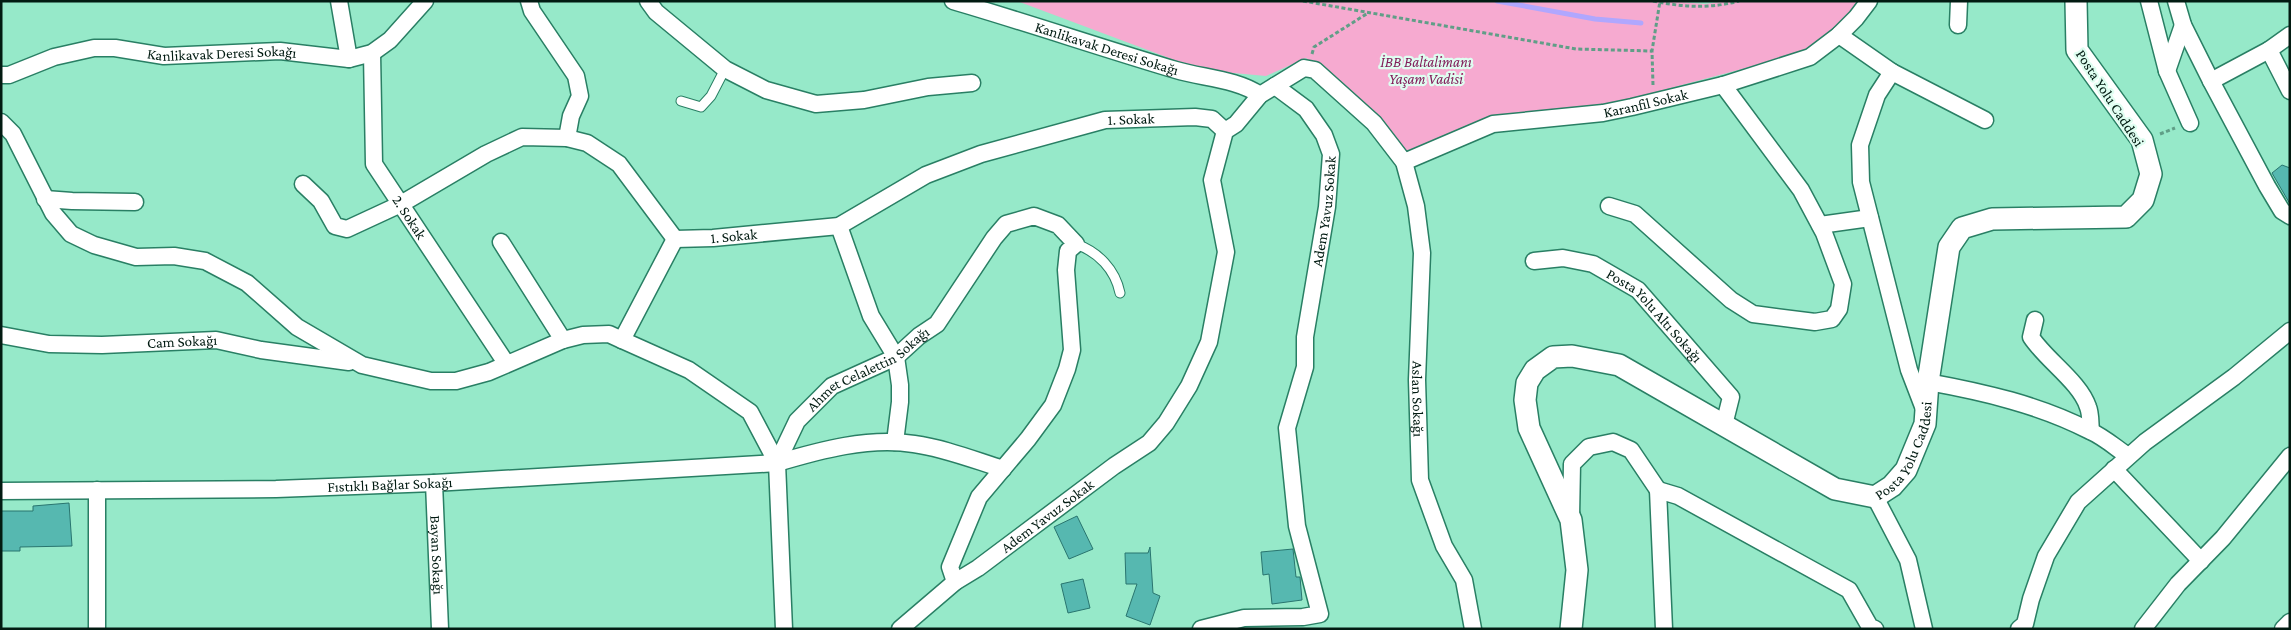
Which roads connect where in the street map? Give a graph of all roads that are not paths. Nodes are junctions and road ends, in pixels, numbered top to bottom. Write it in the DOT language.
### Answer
graph roads {
  1 [pos="339,1"];
  2 [pos="425,1"];
  3 [pos="529,1"];
  4 [pos="648,1"];
  5 [pos="953,1"];
  6 [pos="1868,1"];
  7 [pos="1959,1"];
  8 [pos="2076,1"];
  9 [pos="2150,1"];
  10 [pos="2176,1"];
  11 [pos="1958,24"];
  12 [pos="2183,25"];
  13 [pos="2290,34"];
  14 [pos="1839,35"];
  15 [pos="2269,50"];
  16 [pos="372,52"];
  17 [pos="349,58"];
  18 [pos="725,69"];
  19 [pos="2167,71"];
  20 [pos="1892,72"];
  21 [pos="1,75"];
  22 [pos="2211,81"];
  23 [pos="972,84"];
  24 [pos="1724,85"];
  25 [pos="1275,86"];
  26 [pos="2290,91"];
  27 [pos="1260,95"];
  28 [pos="681,101"];
  29 [pos="1985,120"];
  30 [pos="1,122"];
  31 [pos="2190,123"];
  32 [pos="1225,131"];
  33 [pos="567,138"];
  34 [pos="1404,162"];
  35 [pos="303,184"];
  36 [pos="45,199"];
  37 [pos="135,202"];
  38 [pos="401,204"];
  39 [pos="1609,206"];
  40 [pos="2290,216"];
  41 [pos="1870,218"];
  42 [pos="1820,225"];
  43 [pos="839,226"];
  44 [pos="675,239"];
  45 [pos="501,242"];
  46 [pos="1076,244"];
  47 [pos="1534,261"];
  48 [pos="1120,293"];
  49 [pos="2035,320"];
  50 [pos="2290,331"];
  51 [pos="1,335"];
  52 [pos="564,340"];
  53 [pos="622,340"];
  54 [pos="896,357"];
  55 [pos="506,363"];
  56 [pos="362,365"];
  57 [pos="1928,382"];
  58 [pos="1926,413"];
  59 [pos="1724,425"];
  60 [pos="2091,431"];
  61 [pos="895,442"];
  62 [pos="2128,456"];
  63 [pos="2290,456"];
  64 [pos="777,463"];
  65 [pos="1003,469"];
  66 [pos="2114,469"];
  67 [pos="434,483"];
  68 [pos="97,490"];
  69 [pos="1658,490"];
  70 [pos="1,491"];
  71 [pos="1875,497"];
  72 [pos="1571,520"];
  73 [pos="2201,561"];
  74 [pos="954,582"];
  75 [pos="1323,621"];
  76 [pos="2290,622"];
  77 [pos="97,629"];
  78 [pos="440,629"];
  79 [pos="784,629"];
  80 [pos="900,629"];
  81 [pos="1201,629"];
  82 [pos="1473,629"];
  83 [pos="1571,629"];
  84 [pos="1664,629"];
  85 [pos="1875,629"];
  86 [pos="1924,629"];
  87 [pos="2020,629"];
  88 [pos="2143,629"];
  89 [pos="2283,629"];
  1 -- 17 [label="street"];
  2 -- 16 [label="street, Kanlikavak Deresi Sokağı"];
  3 -- 33 [label="street"];
  4 -- 18 [label="street"];
  5 -- 27 [label="street, Kanlikavak Deresi Sokağı"];
  6 -- 14 [label="street, Karanfil Sokak"];
  7 -- 11 [label="street"];
  8 -- 57 [label="street, Posta Yolu Caddesi"];
  9 -- 19 [label="street"];
  10 -- 12 [label="street"];
  12 -- 19 [label="street"];
  12 -- 22 [label="street"];
  13 -- 15 [label="street"];
  14 -- 20 [label="street"];
  14 -- 24 [label="street, Karanfil Sokak"];
  15 -- 22 [label="street"];
  15 -- 26 [label="street"];
  16 -- 17 [label="street, Kanlikavak Deresi Sokağı"];
  16 -- 38 [label="street, 2. Sokak"];
  17 -- 21 [label="street, Kanlikavak Deresi Sokağı"];
  18 -- 23 [label="street"];
  18 -- 28 [label="lane"];
  19 -- 31 [label="street"];
  20 -- 29 [label="street"];
  20 -- 41 [label="street"];
  22 -- 40 [label="street"];
  24 -- 34 [label="street, Karanfil Sokak"];
  24 -- 42 [label="street"];
  25 -- 27 [label="street"];
  25 -- 34 [label="street"];
  25 -- 75 [label="street, Adem Yavuz Sokak"];
  27 -- 32 [label="street"];
  30 -- 36 [label="street"];
  32 -- 43 [label="street, 1. Sokak"];
  32 -- 74 [label="street, Adem Yavuz Sokak"];
  33 -- 38 [label="street"];
  33 -- 44 [label="street"];
  34 -- 82 [label="street, Aslan Sokağı"];
  35 -- 38 [label="street"];
  36 -- 37 [label="street"];
  36 -- 56 [label="street"];
  38 -- 55 [label="street, 2. Sokak"];
  39 -- 42 [label="street"];
  41 -- 42 [label="street"];
  41 -- 58 [label="street"];
  43 -- 44 [label="street, 1. Sokak"];
  43 -- 54 [label="street"];
  44 -- 53 [label="street"];
  45 -- 52 [label="street"];
  46 -- 48 [label="lane"];
  46 -- 54 [label="street, Ahmet Celalettin Sokağı"];
  46 -- 65 [label="street"];
  47 -- 59 [label="street, Posta Yolu Altı Sokağı"];
  49 -- 60 [label="street"];
  50 -- 62 [label="street"];
  51 -- 56 [label="street, Cam Sokağı"];
  52 -- 53 [label="street"];
  52 -- 55 [label="street"];
  53 -- 64 [label="street"];
  54 -- 61 [label="street"];
  54 -- 64 [label="street, Ahmet Celalettin Sokağı"];
  55 -- 56 [label="street"];
  57 -- 58 [label="street, Posta Yolu Caddesi"];
  57 -- 60 [label="street"];
  58 -- 71 [label="street, Posta Yolu Caddesi"];
  59 -- 71 [label="street, Posta Yolu Caddesi"];
  59 -- 72 [label="street, Posta Yolu Caddesi"];
  60 -- 62 [label="street"];
  61 -- 64 [label="street, Fıstıklı Bağlar Sokağı"];
  61 -- 65 [label="street, Fıstıklı Bağlar Sokağı"];
  62 -- 66 [label="street"];
  63 -- 73 [label="street"];
  64 -- 67 [label="street, Fıstıklı Bağlar Sokağı"];
  64 -- 79 [label="street, Ahmet Celalettin Sokağı"];
  65 -- 74 [label="street"];
  66 -- 73 [label="street"];
  66 -- 87 [label="street"];
  67 -- 68 [label="street, Fıstıklı Bağlar Sokağı"];
  67 -- 78 [label="street, Bayan Sokağı"];
  68 -- 70 [label="street, Fıstıklı Bağlar Sokağı"];
  68 -- 77 [label="street"];
  69 -- 72 [label="street"];
  69 -- 84 [label="street"];
  69 -- 85 [label="street"];
  71 -- 86 [label="street"];
  72 -- 83 [label="street, Posta Yolu Caddesi"];
  73 -- 88 [label="street"];
  74 -- 80 [label="street, Adem Yavuz Sokak"];
  75 -- 81 [label="street, Adem Yavuz Sokak"];
  76 -- 89 [label="street"];
}
